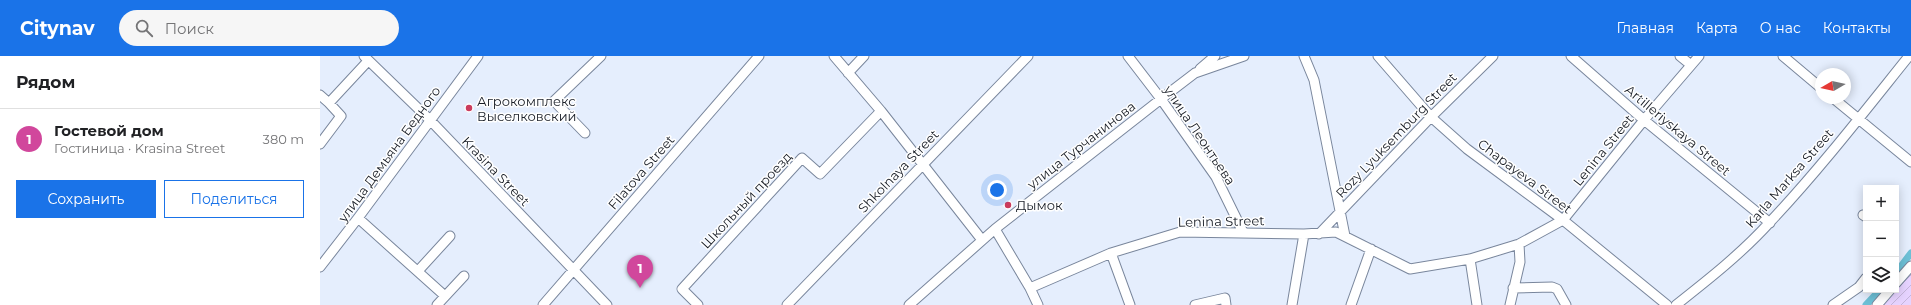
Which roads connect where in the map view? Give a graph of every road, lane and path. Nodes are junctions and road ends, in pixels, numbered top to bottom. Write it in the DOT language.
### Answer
graph roads {
  1 [pos="478,56"];
  2 [pos="601,56"];
  3 [pos="759,56"];
  4 [pos="834,56"];
  5 [pos="864,56"];
  6 [pos="1028,56"];
  7 [pos="1128,56"];
  8 [pos="1215,56"];
  9 [pos="1244,56"];
  10 [pos="1304,56"];
  11 [pos="1378,56"];
  12 [pos="1493,56"];
  13 [pos="1571,56"];
  14 [pos="1680,56"];
  15 [pos="1699,56"];
  16 [pos="1783,56"];
  17 [pos="1909,56"];
  18 [pos="366,58"];
  19 [pos="1691,65"];
  20 [pos="848,73"];
  21 [pos="1196,73"];
  22 [pos="1815,83"];
  23 [pos="320,95"];
  24 [pos="1161,99"];
  25 [pos="329,102"];
  26 [pos="1840,104"];
  27 [pos="881,111"];
  28 [pos="1431,117"];
  29 [pos="1858,119"];
  30 [pos="430,120"];
  31 [pos="1644,120"];
  32 [pos="585,133"];
  33 [pos="320,144"];
  34 [pos="1911,162"];
  35 [pos="923,164"];
  36 [pos="1340,212"];
  37 [pos="358,218"];
  38 [pos="1563,220"];
  39 [pos="1770,223"];
  40 [pos="995,229"];
  41 [pos="1243,232"];
  42 [pos="1304,234"];
  43 [pos="1319,234"];
  44 [pos="450,236"];
  45 [pos="1344,236"];
  46 [pos="982,240"];
  47 [pos="1519,244"];
  48 [pos="1371,249"];
  49 [pos="1111,253"];
  50 [pos="1470,259"];
  51 [pos="1911,266"];
  52 [pos="320,267"];
  53 [pos="418,271"];
  54 [pos="573,271"];
  55 [pos="464,276"];
  56 [pos="1899,280"];
  57 [pos="1863,282"];
  58 [pos="1030,288"];
  59 [pos="1513,288"];
  60 [pos="1887,293"];
  61 [pos="445,296"];
  62 [pos="437,305"];
  63 [pos="543,305"];
  64 [pos="608,305"];
  65 [pos="698,305"];
  66 [pos="787,305"];
  67 [pos="909,305"];
  68 [pos="1038,305"];
  69 [pos="1130,305"];
  70 [pos="1195,305"];
  71 [pos="1226,305"];
  72 [pos="1292,305"];
  73 [pos="1351,305"];
  74 [pos="1477,305"];
  75 [pos="1510,305"];
  76 [pos="1566,305"];
  77 [pos="1667,305"];
  78 [pos="1676,305"];
  79 [pos="1833,305"];
  80 [pos="1877,305"];
  1 -- 30 [label="street, улица Демьяна Бедного"];
  2 -- 32 [label="street"];
  3 -- 54 [label="street, Filatova Street"];
  4 -- 20 [label="street"];
  5 -- 20 [label="street"];
  6 -- 35 [label="street, Shkolnaya Street"];
  7 -- 24 [label="street, улица Леонтьева"];
  8 -- 21 [label="street"];
  9 -- 21 [label="street, улица Турчанинова"];
  10 -- 36 [label="street"];
  11 -- 28 [label="street, Chapayeva Street"];
  12 -- 28 [label="street, Rozy Lyuksemburg Street"];
  13 -- 31 [label="street, Artilleriyskaya Street"];
  14 -- 19 [label="street"];
  15 -- 19 [label="street, Lenina Street"];
  16 -- 22 [label="street"];
  17 -- 29 [label="street, Karla Marksa Street"];
  18 -- 25 [label="street"];
  18 -- 30 [label="street, Krasina Street"];
  19 -- 31 [label="street, Lenina Street"];
  20 -- 27 [label="street"];
  21 -- 24 [label="street, улица Турчанинова"];
  23 -- 25 [label="street"];
  24 -- 40 [label="street, улица Турчанинова"];
  24 -- 41 [label="street, улица Леонтьева"];
  25 -- 33 [label="street"];
  26 -- 29 [label="street"];
  27 -- 35 [label="street"];
  27 -- 65 [label="street, Школьный проезд"];
  28 -- 36 [label="street, Rozy Lyuksemburg Street"];
  28 -- 38 [label="street, Chapayeva Street"];
  29 -- 34 [label="street"];
  29 -- 39 [label="street, Karla Marksa Street"];
  30 -- 37 [label="street, улица Демьяна Бедного"];
  30 -- 54 [label="street, Krasina Street"];
  31 -- 38 [label="street, Lenina Street"];
  31 -- 39 [label="street, Artilleriyskaya Street"];
  35 -- 46 [label="street"];
  35 -- 66 [label="street, Shkolnaya Street"];
  36 -- 43 [label="street, Rozy Lyuksemburg Street"];
  36 -- 45 [label="street"];
  37 -- 52 [label="street, улица Демьяна Бедного"];
  37 -- 53 [label="street"];
  38 -- 47 [label="street, Lenina Street"];
  38 -- 77 [label="street, Chapayeva Street"];
  39 -- 78 [label="street, Karla Marksa Street"];
  40 -- 46 [label="street, улица Турчанинова"];
  40 -- 58 [label="street"];
  41 -- 42 [label="street, Lenina Street"];
  41 -- 49 [label="street, Lenina Street"];
  42 -- 43 [label="street, Lenina Street"];
  42 -- 72 [label="street"];
  43 -- 45 [label="street, Lenina Street"];
  44 -- 53 [label="street"];
  45 -- 48 [label="street, Lenina Street"];
  46 -- 67 [label="street, улица Турчанинова"];
  47 -- 50 [label="street, Lenina Street"];
  47 -- 59 [label="street"];
  48 -- 50 [label="street, Lenina Street"];
  48 -- 73 [label="street"];
  49 -- 58 [label="street, Lenina Street"];
  49 -- 69 [label="street"];
  50 -- 74 [label="street"];
  51 -- 56 [label="street"];
  53 -- 61 [label="street"];
  54 -- 63 [label="street, Filatova Street"];
  54 -- 64 [label="street, Krasina Street"];
  55 -- 61 [label="street"];
  57 -- 79 [label="street"];
  58 -- 68 [label="street"];
  59 -- 75 [label="street"];
  59 -- 76 [label="street"];
  60 -- 80 [label="street"];
  61 -- 62 [label="street"];
  70 -- 71 [label="street"];
}
